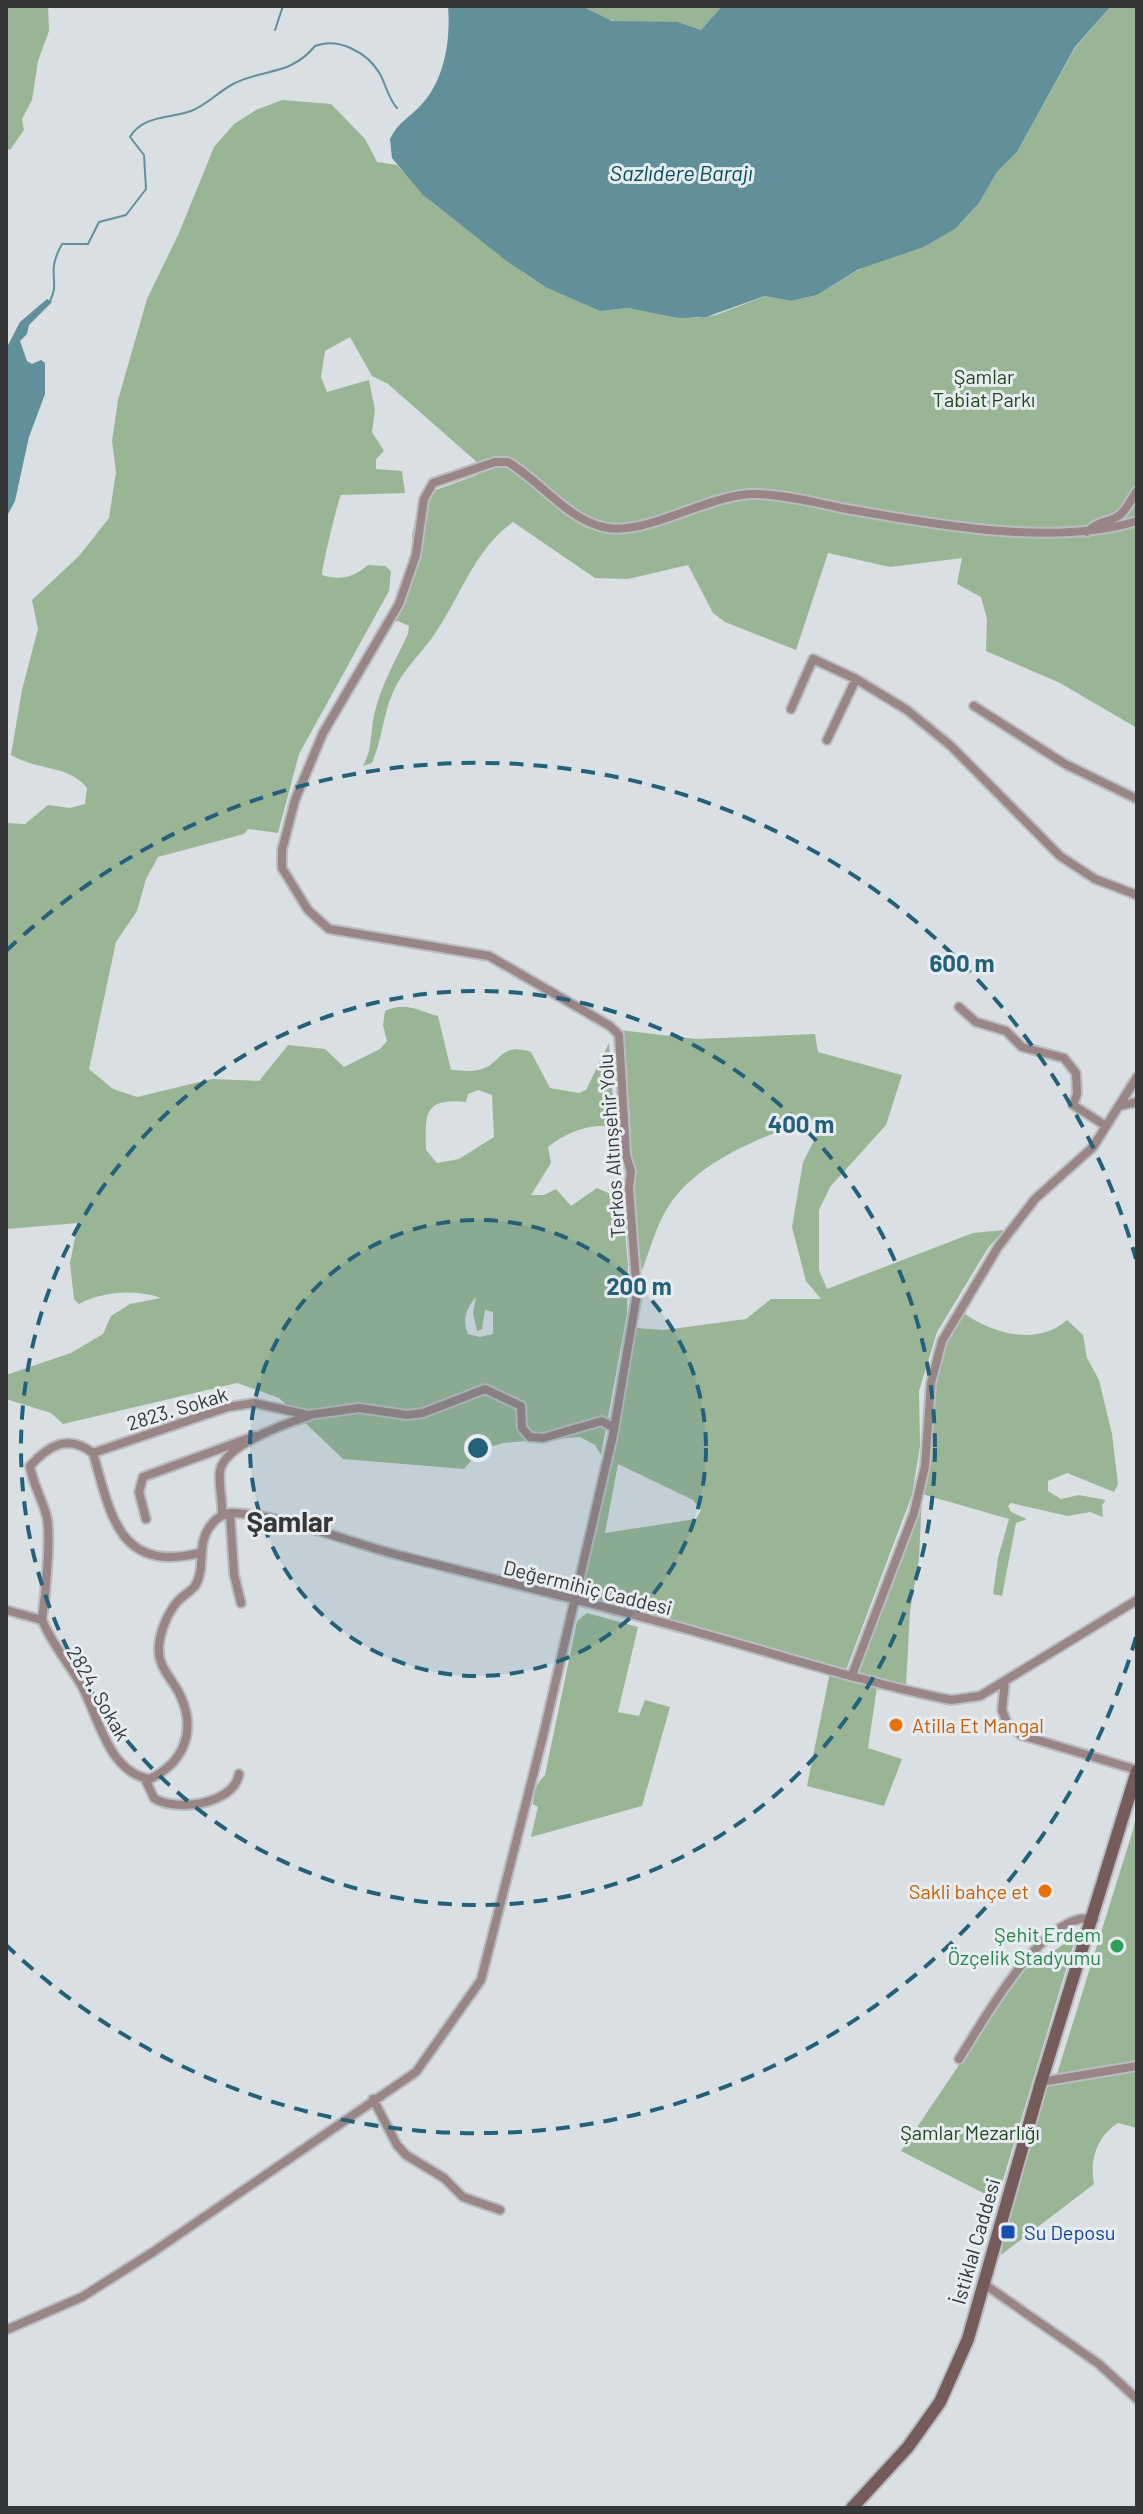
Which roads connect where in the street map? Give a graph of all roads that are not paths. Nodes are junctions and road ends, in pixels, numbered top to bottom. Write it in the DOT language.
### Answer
graph roads {
  1 [pos="1137,491"];
  2 [pos="1137,521"];
  3 [pos="1087,533"];
  4 [pos="856,679"];
  5 [pos="974,706"];
  6 [pos="791,709"];
  7 [pos="827,740"];
  8 [pos="1137,799"];
  9 [pos="1137,895"];
  10 [pos="959,1007"];
  11 [pos="1137,1077"];
  12 [pos="1137,1102"];
  13 [pos="1119,1106"];
  14 [pos="1106,1126"];
  15 [pos="313,1414"];
  16 [pos="614,1428"];
  17 [pos="255,1436"];
  18 [pos="93,1453"];
  19 [pos="226,1514"];
  20 [pos="146,1519"];
  21 [pos="199,1553"];
  22 [pos="574,1597"];
  23 [pos="1137,1600"];
  24 [pos="241,1603"];
  25 [pos="6,1610"];
  26 [pos="42,1620"];
  27 [pos="852,1675"];
  28 [pos="1005,1681"];
  29 [pos="1137,1771"];
  30 [pos="239,1774"];
  31 [pos="145,1779"];
  32 [pos="1094,1919"];
  33 [pos="959,2059"];
  34 [pos="1137,2066"];
  35 [pos="1041,2082"];
  36 [pos="373,2099"];
  37 [pos="500,2210"];
  38 [pos="984,2284"];
  39 [pos="6,2330"];
  40 [pos="1137,2399"];
  41 [pos="852,2508"];
  1 -- 3 [label="street"];
  2 -- 3 [label="street"];
  3 -- 16 [label="street, Terkos Altınşehir Yolu"];
  4 -- 6 [label="street"];
  4 -- 7 [label="street"];
  4 -- 9 [label="street"];
  5 -- 8 [label="street"];
  10 -- 14 [label="street"];
  11 -- 13 [label="street"];
  12 -- 13 [label="street"];
  13 -- 14 [label="street"];
  14 -- 27 [label="street"];
  15 -- 16 [label="street, 2823. Sokak"];
  15 -- 17 [label="street"];
  15 -- 18 [label="street, 2823. Sokak"];
  16 -- 22 [label="street, Terkos Altınşehir Yolu"];
  17 -- 19 [label="street"];
  17 -- 20 [label="street"];
  18 -- 21 [label="street"];
  18 -- 26 [label="street"];
  19 -- 21 [label="street"];
  19 -- 22 [label="street, Değermihiç Caddesi"];
  19 -- 24 [label="street"];
  21 -- 31 [label="street"];
  22 -- 27 [label="street, Değermihiç Caddesi"];
  22 -- 36 [label="street, Terkos Altınşehir Yolu"];
  23 -- 28 [label="street, Değermihiç Caddesi"];
  25 -- 26 [label="street"];
  26 -- 31 [label="street, 2824. Sokak"];
  27 -- 28 [label="street, Değermihiç Caddesi"];
  28 -- 29 [label="street"];
  29 -- 32 [label="main road, İstiklal Caddesi"];
  30 -- 31 [label="street, 2824. Sokak"];
  32 -- 33 [label="street"];
  32 -- 35 [label="main road, İstiklal Caddesi"];
  34 -- 35 [label="street"];
  35 -- 38 [label="main road, İstiklal Caddesi"];
  36 -- 37 [label="street"];
  36 -- 39 [label="street, Terkos Altınşehir Yolu"];
  38 -- 40 [label="street"];
  38 -- 41 [label="main road, İstiklal Caddesi"];
}
